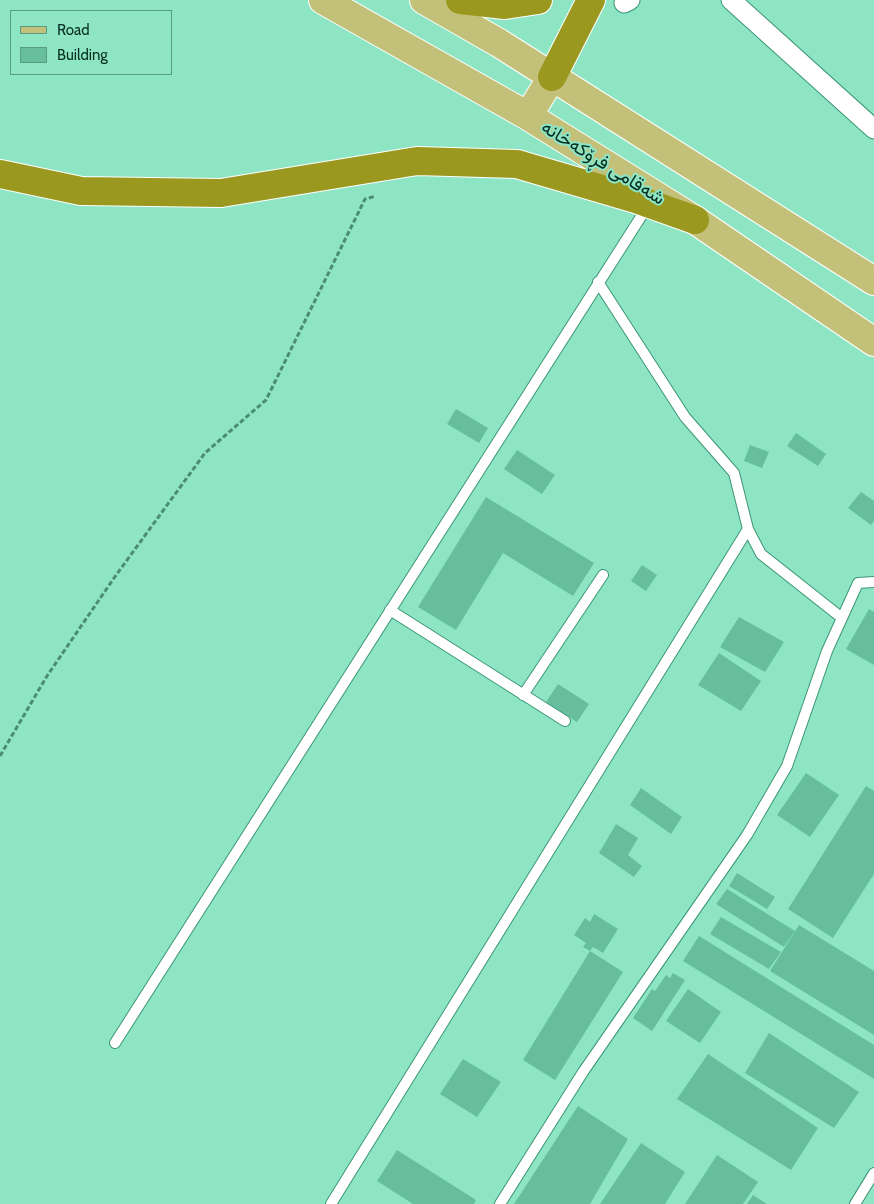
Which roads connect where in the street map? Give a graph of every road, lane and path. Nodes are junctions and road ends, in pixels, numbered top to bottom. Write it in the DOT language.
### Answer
graph roads {
  1 [pos="323,0"];
  2 [pos="424,0"];
  3 [pos="460,0"];
  4 [pos="538,0"];
  5 [pos="591,0"];
  6 [pos="730,0"];
  7 [pos="552,77"];
  8 [pos="528,116"];
  9 [pos="874,129"];
  10 [pos="0,174"];
  11 [pos="380,194"];
  12 [pos="649,204"];
  13 [pos="695,220"];
  14 [pos="874,281"];
  15 [pos="598,282"];
  16 [pos="874,342"];
  17 [pos="748,529"];
  18 [pos="603,575"];
  19 [pos="874,582"];
  20 [pos="390,610"];
  21 [pos="842,618"];
  22 [pos="523,695"];
  23 [pos="565,721"];
  24 [pos="0,756"];
  25 [pos="115,1043"];
  26 [pos="874,1173"];
  27 [pos="331,1204"];
  28 [pos="500,1204"];
  29 [pos="855,1204"];
  1 -- 8 [label="main road, شەقامی فڕۆکەخانە"];
  2 -- 7 [label="main road"];
  3 -- 4 [label="highway"];
  5 -- 7 [label="highway"];
  6 -- 9 [label="street"];
  7 -- 8 [label="main road"];
  7 -- 14 [label="main road"];
  8 -- 13 [label="main road, شەقامی فڕۆکەخانە"];
  10 -- 12 [label="highway"];
  11 -- 24 [label="path"];
  12 -- 13 [label="highway"];
  12 -- 15 [label="lane"];
  13 -- 16 [label="main road, شەقامی فڕۆکەخانە"];
  15 -- 17 [label="lane"];
  15 -- 20 [label="lane"];
  17 -- 21 [label="lane"];
  17 -- 27 [label="lane"];
  18 -- 22 [label="lane"];
  19 -- 21 [label="lane"];
  20 -- 22 [label="lane"];
  20 -- 25 [label="lane"];
  21 -- 28 [label="lane"];
  22 -- 23 [label="lane"];
  26 -- 29 [label="lane"];
}
